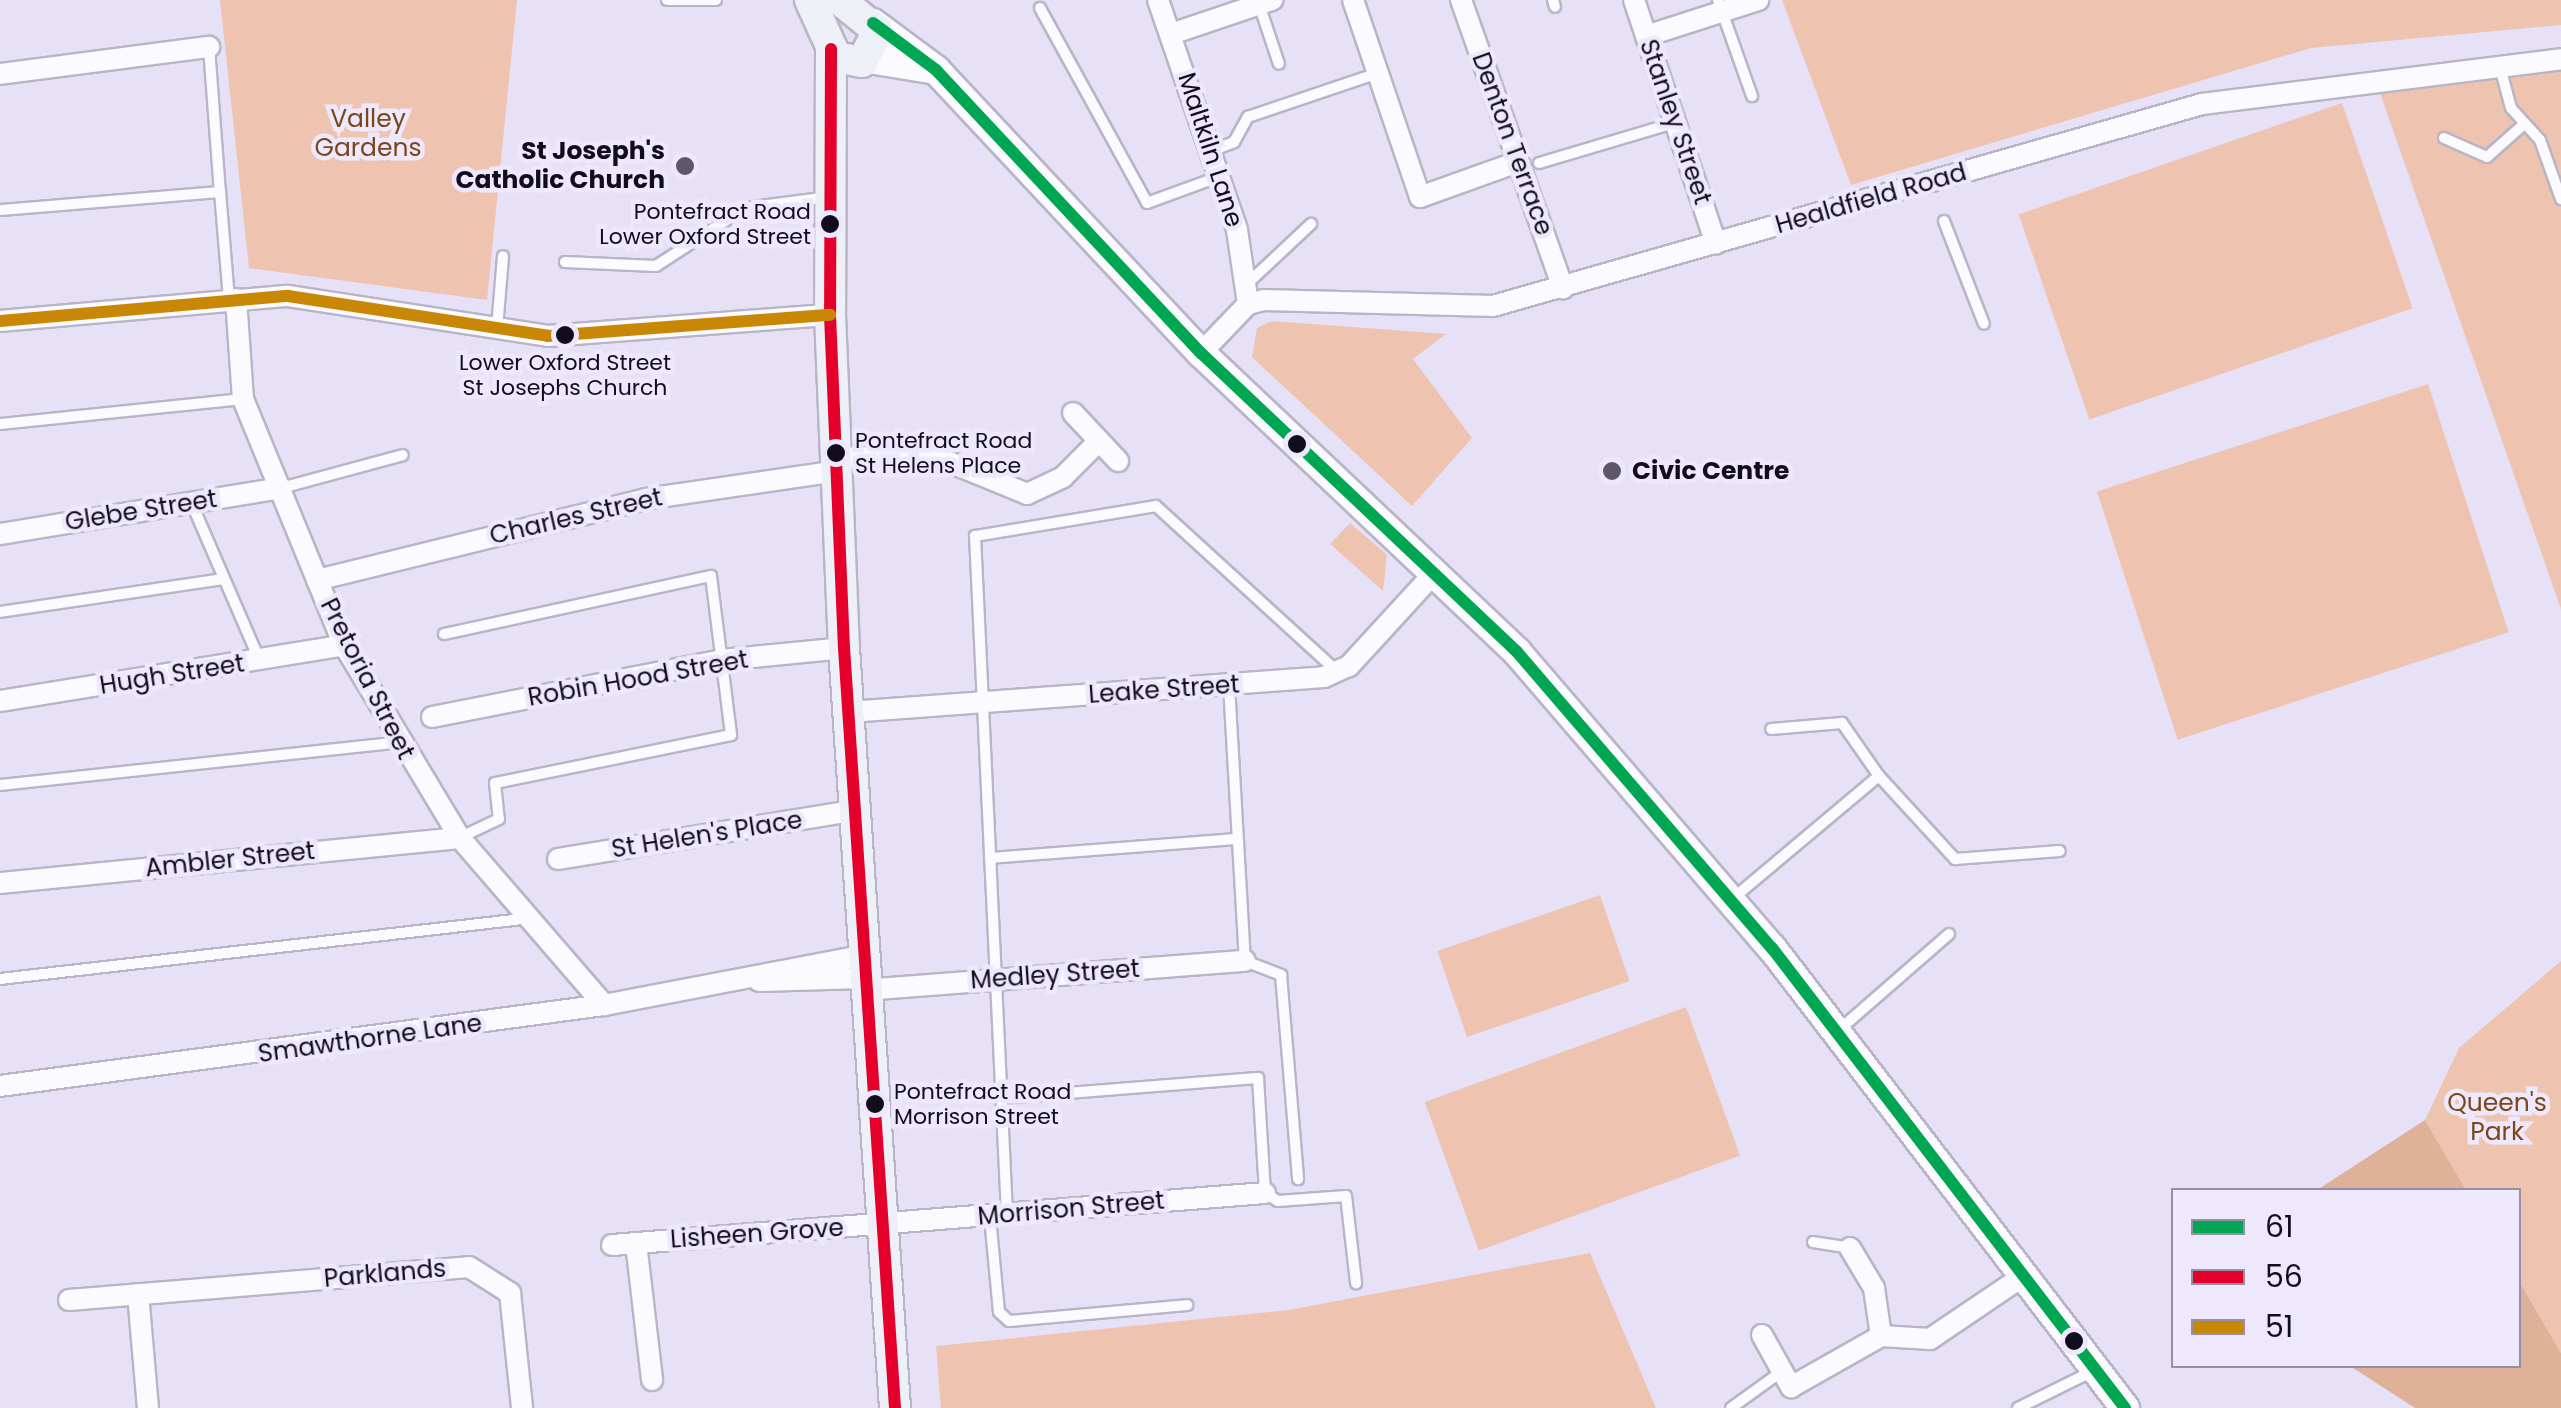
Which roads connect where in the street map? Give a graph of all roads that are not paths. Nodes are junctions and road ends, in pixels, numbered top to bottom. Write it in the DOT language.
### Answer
graph roads {
  1 [pos="667,0"];
  2 [pos="716,0"];
  3 [pos="810,0"];
  4 [pos="1158,0"];
  5 [pos="1354,0"];
  6 [pos="1461,0"];
  7 [pos="1634,0"];
  8 [pos="1758,0"];
  9 [pos="1263,2"];
  10 [pos="1720,6"];
  11 [pos="1040,8"];
  12 [pos="857,12"];
  13 [pos="1171,34"];
  14 [pos="1646,36"];
  15 [pos="830,44"];
  16 [pos="209,47"];
  17 [pos="2561,59"];
  18 [pos="866,61"];
  19 [pos="1279,64"];
  20 [pos="2500,66"];
  21 [pos="936,70"];
  22 [pos="1378,72"];
  23 [pos="0,74"];
  24 [pos="1752,96"];
  25 [pos="1675,122"];
  26 [pos="2522,126"];
  27 [pos="2444,138"];
  28 [pos="834,145"];
  29 [pos="1211,151"];
  30 [pos="1529,163"];
  31 [pos="1219,177"];
  32 [pos="220,192"];
  33 [pos="832,197"];
  34 [pos="2561,199"];
  35 [pos="0,210"];
  36 [pos="1944,221"];
  37 [pos="1311,224"];
  38 [pos="1716,244"];
  39 [pos="503,256"];
  40 [pos="565,262"];
  41 [pos="1563,288"];
  42 [pos="1248,294"];
  43 [pos="233,300"];
  44 [pos="830,316"];
  45 [pos="0,321"];
  46 [pos="1984,324"];
  47 [pos="496,328"];
  48 [pos="1202,353"];
  49 [pos="243,399"];
  50 [pos="1073,413"];
  51 [pos="0,424"];
  52 [pos="1099,441"];
  53 [pos="403,455"];
  54 [pos="1118,461"];
  55 [pos="839,464"];
  56 [pos="281,488"];
  57 [pos="192,504"];
  58 [pos="0,534"];
  59 [pos="1436,572"];
  60 [pos="224,579"];
  61 [pos="318,580"];
  62 [pos="0,612"];
  63 [pos="444,634"];
  64 [pos="344,646"];
  65 [pos="844,648"];
  66 [pos="722,660"];
  67 [pos="260,661"];
  68 [pos="1338,672"];
  69 [pos="1229,686"];
  70 [pos="0,702"];
  71 [pos="983,704"];
  72 [pos="849,712"];
  73 [pos="432,717"];
  74 [pos="1771,728"];
  75 [pos="396,743"];
  76 [pos="1879,776"];
  77 [pos="0,785"];
  78 [pos="856,810"];
  79 [pos="460,838"];
  80 [pos="1237,838"];
  81 [pos="2060,851"];
  82 [pos="990,858"];
  83 [pos="558,860"];
  84 [pos="0,883"];
  85 [pos="1730,900"];
  86 [pos="536,918"];
  87 [pos="1950,934"];
  88 [pos="1246,961"];
  89 [pos="862,975"];
  90 [pos="0,979"];
  91 [pos="998,979"];
  92 [pos="604,1005"];
  93 [pos="1838,1030"];
  94 [pos="0,1086"];
  95 [pos="1003,1098"];
  96 [pos="1298,1180"];
  97 [pos="1265,1193"];
  98 [pos="998,1216"];
  99 [pos="878,1224"];
  100 [pos="1813,1242"];
  101 [pos="636,1243"];
  102 [pos="612,1244"];
  103 [pos="1850,1248"];
  104 [pos="2019,1279"];
  105 [pos="1356,1283"];
  106 [pos="138,1294"];
  107 [pos="69,1300"];
  108 [pos="1187,1305"];
  109 [pos="1762,1335"];
  110 [pos="1882,1336"];
  111 [pos="1781,1372"];
  112 [pos="2091,1372"];
  113 [pos="652,1380"];
  114 [pos="148,1408"];
  115 [pos="522,1408"];
  116 [pos="895,1408"];
  117 [pos="1732,1408"];
  118 [pos="2018,1408"];
  119 [pos="2125,1408"];
  1 -- 2 [label="lane"];
  3 -- 15 [label="main road"];
  4 -- 13 [label="street, Maltkiln Lane"];
  5 -- 22 [label="street"];
  6 -- 30 [label="street, Denton Terrace"];
  7 -- 14 [label="street, Stanley Street"];
  8 -- 10 [label="street"];
  9 -- 13 [label="street"];
  9 -- 19 [label="lane"];
  10 -- 14 [label="street"];
  10 -- 24 [label="lane"];
  11 -- 31 [label="lane"];
  12 -- 15 [label="main road"];
  12 -- 18 [label="main road"];
  12 -- 21 [label="street"];
  13 -- 29 [label="street, Maltkiln Lane"];
  14 -- 25 [label="street, Stanley Street"];
  15 -- 18 [label="main road"];
  15 -- 28 [label="main road"];
  16 -- 23 [label="street"];
  16 -- 32 [label="lane"];
  17 -- 20 [label="street, Healdfield Road"];
  18 -- 21 [label="street"];
  18 -- 28 [label="main road"];
  20 -- 26 [label="lane"];
  20 -- 38 [label="street, Healdfield Road"];
  21 -- 48 [label="street"];
  22 -- 29 [label="lane"];
  22 -- 30 [label="street"];
  25 -- 30 [label="lane"];
  25 -- 38 [label="street, Stanley Street"];
  26 -- 27 [label="lane"];
  26 -- 34 [label="lane"];
  28 -- 33 [label="main road"];
  29 -- 31 [label="street, Maltkiln Lane"];
  30 -- 41 [label="street, Denton Terrace"];
  31 -- 42 [label="street, Maltkiln Lane"];
  32 -- 35 [label="lane"];
  32 -- 43 [label="lane"];
  33 -- 40 [label="lane"];
  33 -- 44 [label="main road"];
  36 -- 46 [label="lane"];
  37 -- 42 [label="lane"];
  38 -- 41 [label="street, Healdfield Road"];
  39 -- 47 [label="lane"];
  41 -- 42 [label="street, Healdfield Road"];
  42 -- 48 [label="street"];
  43 -- 45 [label="street"];
  43 -- 47 [label="street"];
  43 -- 49 [label="street, Pretoria Street"];
  44 -- 47 [label="street"];
  44 -- 55 [label="main road"];
  48 -- 59 [label="street"];
  49 -- 51 [label="lane"];
  49 -- 56 [label="street, Pretoria Street"];
  50 -- 52 [label="street"];
  52 -- 54 [label="street"];
  52 -- 55 [label="street, Charles Street"];
  53 -- 56 [label="lane"];
  55 -- 61 [label="street, Charles Street"];
  55 -- 65 [label="main road"];
  56 -- 57 [label="street, Glebe Street"];
  56 -- 61 [label="street, Pretoria Street"];
  57 -- 58 [label="street, Glebe Street"];
  57 -- 60 [label="lane"];
  59 -- 68 [label="street"];
  59 -- 85 [label="street"];
  60 -- 62 [label="lane"];
  60 -- 67 [label="lane"];
  61 -- 64 [label="street, Pretoria Street"];
  63 -- 66 [label="lane"];
  64 -- 67 [label="street, Hugh Street"];
  64 -- 75 [label="street, Pretoria Street"];
  65 -- 66 [label="street, Robin Hood Street"];
  65 -- 72 [label="main road"];
  66 -- 73 [label="street, Robin Hood Street"];
  66 -- 79 [label="lane"];
  67 -- 70 [label="street, Hugh Street"];
  68 -- 69 [label="street, Leake Street"];
  68 -- 71 [label="lane"];
  69 -- 71 [label="street, Leake Street"];
  69 -- 80 [label="lane"];
  71 -- 72 [label="street, Leake Street"];
  71 -- 82 [label="lane"];
  72 -- 78 [label="main road"];
  74 -- 76 [label="lane"];
  75 -- 77 [label="lane"];
  75 -- 79 [label="street, Pretoria Street"];
  76 -- 81 [label="lane"];
  76 -- 85 [label="lane"];
  78 -- 83 [label="street, St Helen's Place"];
  78 -- 89 [label="main road"];
  79 -- 84 [label="street, Ambler Street"];
  79 -- 86 [label="street, Pretoria Street"];
  80 -- 82 [label="lane"];
  80 -- 88 [label="lane"];
  82 -- 91 [label="lane"];
  85 -- 93 [label="street"];
  86 -- 90 [label="lane"];
  86 -- 92 [label="street, Pretoria Street"];
  87 -- 93 [label="lane"];
  88 -- 91 [label="street, Medley Street"];
  88 -- 96 [label="lane"];
  89 -- 91 [label="street, Medley Street"];
  89 -- 92 [label="street, Smawthorne Lane"];
  89 -- 99 [label="main road"];
  91 -- 95 [label="lane"];
  92 -- 94 [label="street, Smawthorne Lane"];
  93 -- 104 [label="street"];
  95 -- 97 [label="lane"];
  95 -- 98 [label="lane"];
  97 -- 98 [label="street, Morrison Street"];
  97 -- 105 [label="lane"];
  98 -- 99 [label="street, Morrison Street"];
  98 -- 108 [label="lane"];
  99 -- 101 [label="street, Lisheen Grove"];
  99 -- 116 [label="main road"];
  100 -- 103 [label="lane"];
  101 -- 102 [label="street, Lisheen Grove"];
  101 -- 113 [label="street, Lisheen Grove"];
  103 -- 110 [label="street"];
  104 -- 110 [label="street"];
  104 -- 112 [label="street"];
  106 -- 107 [label="street, Parklands"];
  106 -- 114 [label="street"];
  106 -- 115 [label="street, Parklands"];
  109 -- 111 [label="street"];
  110 -- 111 [label="street"];
  111 -- 117 [label="lane"];
  112 -- 118 [label="lane"];
  112 -- 119 [label="street"];
}
